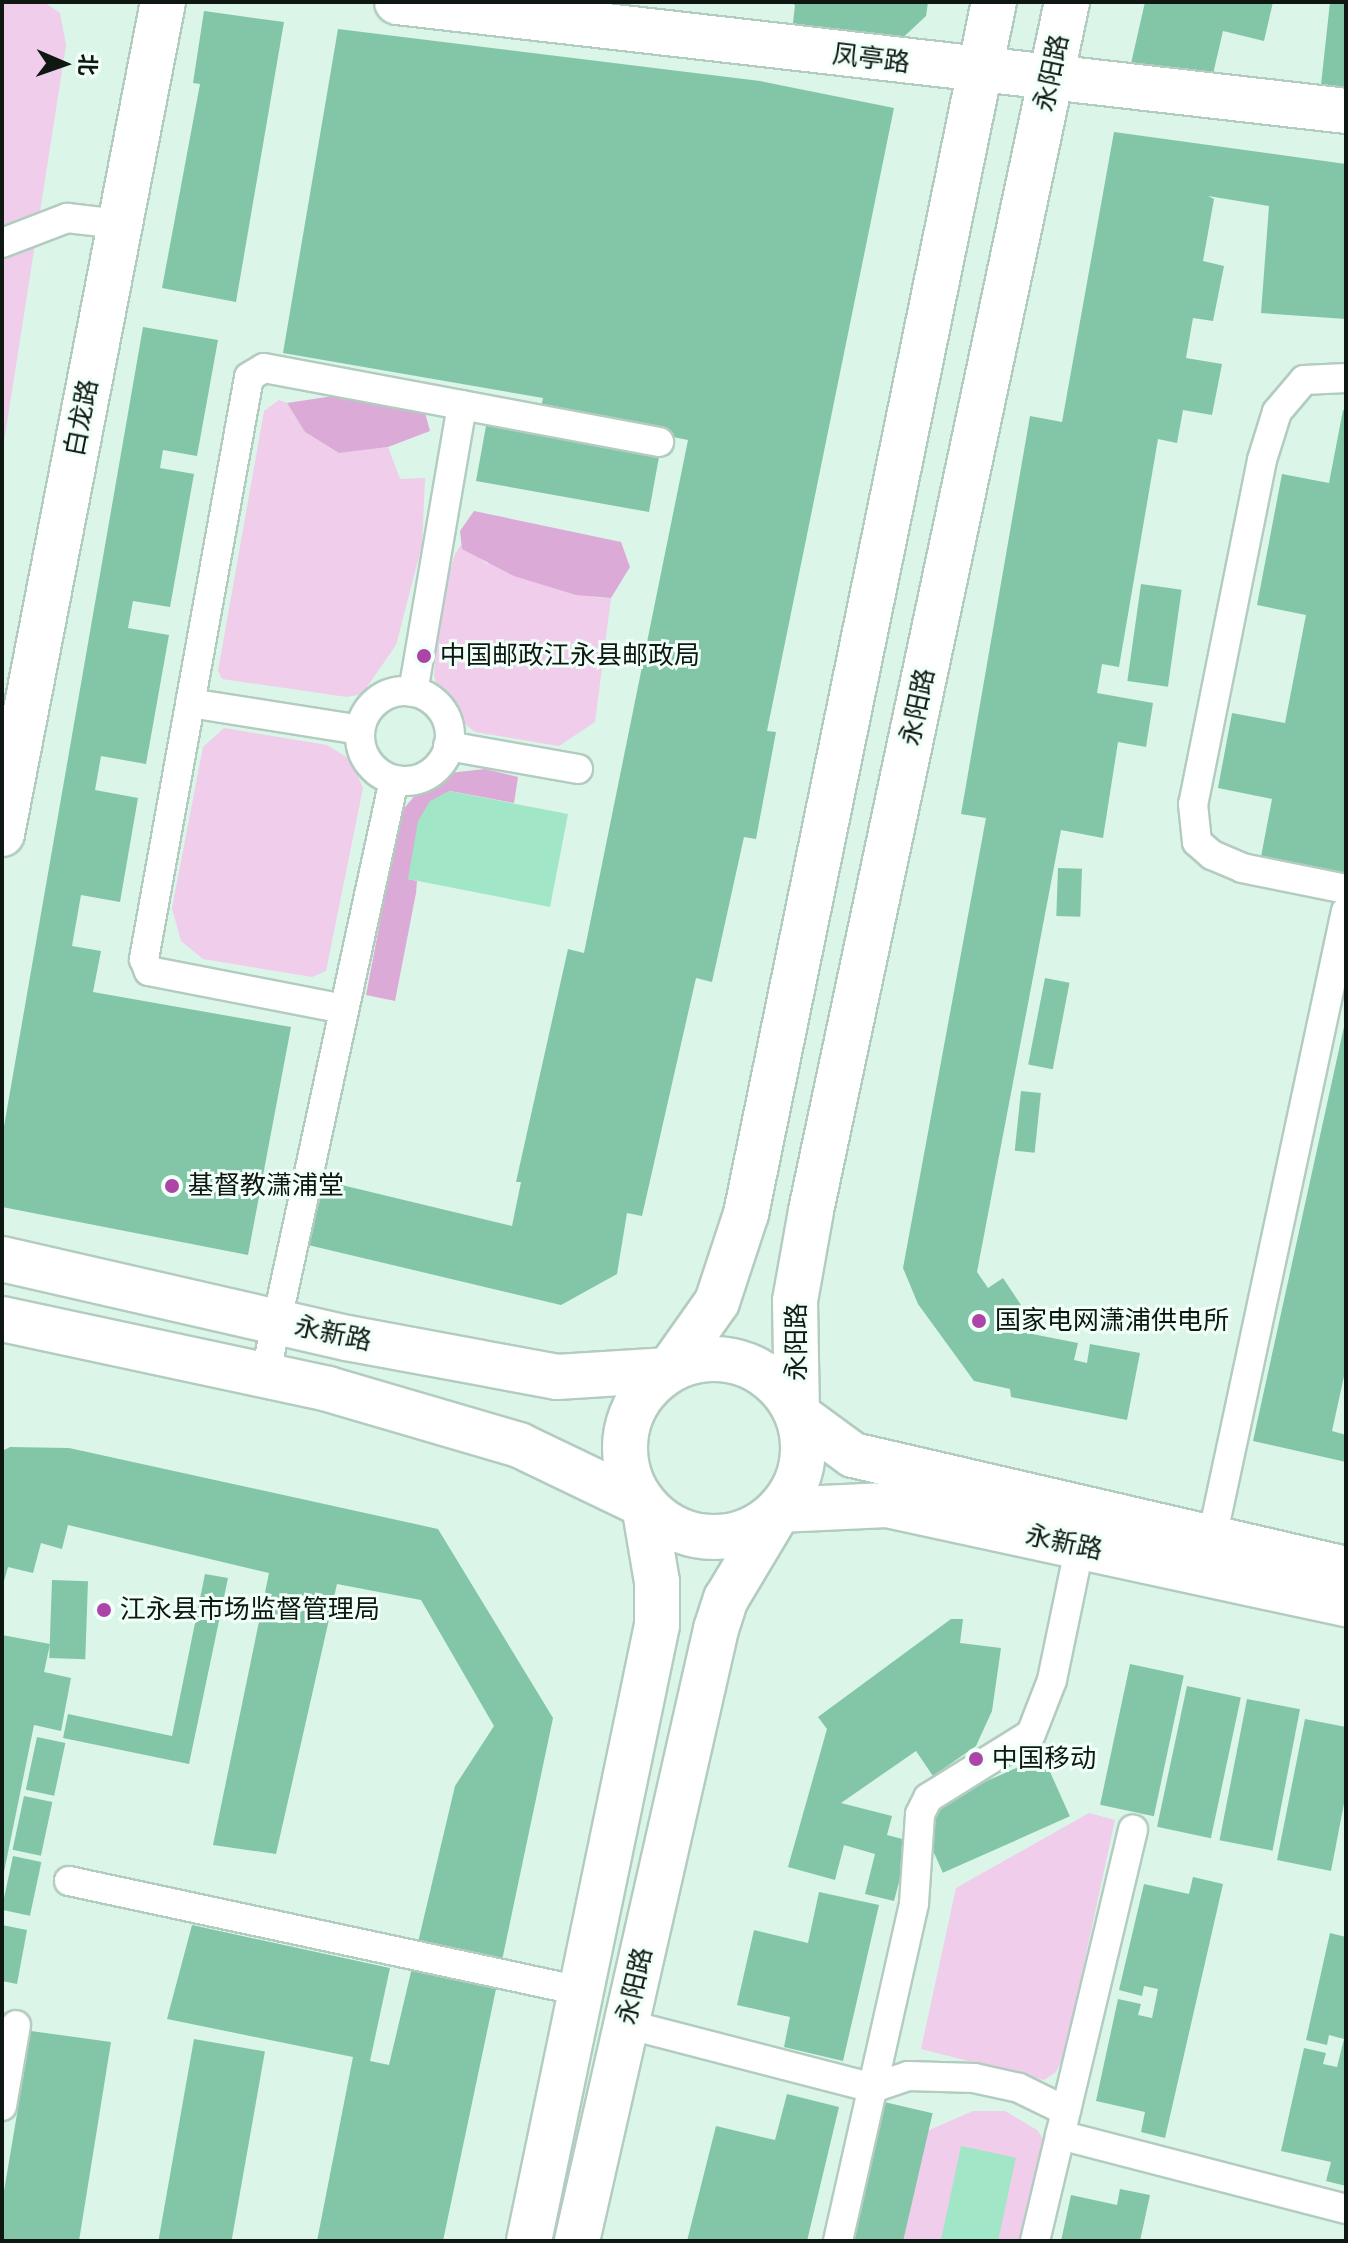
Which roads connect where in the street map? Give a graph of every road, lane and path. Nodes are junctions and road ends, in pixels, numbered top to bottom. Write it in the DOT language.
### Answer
graph roads {
  1 [pos="163,2"];
  2 [pos="397,2"];
  3 [pos="994,2"];
  4 [pos="1067,2"];
  5 [pos="980,72"];
  6 [pos="1051,79"];
  7 [pos="1346,111"];
  8 [pos="120,224"];
  9 [pos="2,243"];
  10 [pos="1346,378"];
  11 [pos="462,405"];
  12 [pos="659,442"];
  13 [pos="413,692"];
  14 [pos="190,703"];
  15 [pos="360,730"];
  16 [pos="448,746"];
  17 [pos="578,769"];
  18 [pos="394,780"];
  19 [pos="2,834"];
  20 [pos="1346,889"];
  21 [pos="1346,911"];
  22 [pos="344,1009"];
  23 [pos="2,1259"];
  24 [pos="2,1319"];
  25 [pos="277,1322"];
  26 [pos="669,1370"];
  27 [pos="265,1376"];
  28 [pos="797,1414"];
  29 [pos="644,1505"];
  30 [pos="779,1510"];
  31 [pos="1083,1528"];
  32 [pos="1209,1556"];
  33 [pos="1346,1569"];
  34 [pos="1346,1604"];
  35 [pos="1133,1830"];
  36 [pos="69,1881"];
  37 [pos="581,1991"];
  38 [pos="626,2024"];
  39 [pos="16,2025"];
  40 [pos="873,2088"];
  41 [pos="2,2106"];
  42 [pos="1063,2123"];
  43 [pos="1346,2209"];
  44 [pos="529,2241"];
  45 [pos="577,2241"];
  46 [pos="838,2241"];
  47 [pos="1035,2241"];
  1 -- 8 [label="street, 白龙路"];
  2 -- 5 [label="street, 凤亭路"];
  3 -- 5 [label="street"];
  4 -- 6 [label="street, 永阳路"];
  5 -- 6 [label="street, 凤亭路"];
  5 -- 26 [label="street"];
  6 -- 7 [label="street, 凤亭路"];
  6 -- 28 [label="street, 永阳路"];
  8 -- 9 [label="lane"];
  8 -- 19 [label="street, 白龙路"];
  10 -- 20 [label="lane"];
  11 -- 12 [label="lane"];
  11 -- 13 [label="lane"];
  11 -- 14 [label="lane"];
  13 -- 15 [label="lane"];
  13 -- 16 [label="lane"];
  14 -- 15 [label="lane"];
  14 -- 22 [label="lane"];
  15 -- 18 [label="lane"];
  16 -- 17 [label="lane"];
  16 -- 18 [label="lane"];
  18 -- 22 [label="lane"];
  21 -- 32 [label="lane"];
  22 -- 25 [label="lane"];
  23 -- 25 [label="street, 永新路"];
  24 -- 27 [label="street"];
  25 -- 26 [label="street, 永新路"];
  25 -- 27 [label="lane"];
  26 -- 28 [label="street"];
  26 -- 29 [label="street"];
  27 -- 29 [label="street"];
  28 -- 30 [label="street"];
  28 -- 31 [label="street, 永新路"];
  29 -- 30 [label="street"];
  29 -- 37 [label="street, 永阳路"];
  30 -- 31 [label="street, 永新路"];
  30 -- 38 [label="street, 永阳路"];
  31 -- 32 [label="street, 永新路"];
  31 -- 40 [label="lane"];
  32 -- 33 [label="street, 永新路"];
  32 -- 34 [label="street, 永新路"];
  35 -- 42 [label="lane"];
  36 -- 37 [label="lane"];
  37 -- 44 [label="street, 永阳路"];
  38 -- 40 [label="lane"];
  38 -- 45 [label="street, 永阳路"];
  39 -- 41 [label="lane"];
  40 -- 42 [label="lane"];
  40 -- 46 [label="lane"];
  42 -- 43 [label="lane"];
  42 -- 47 [label="lane"];
}
